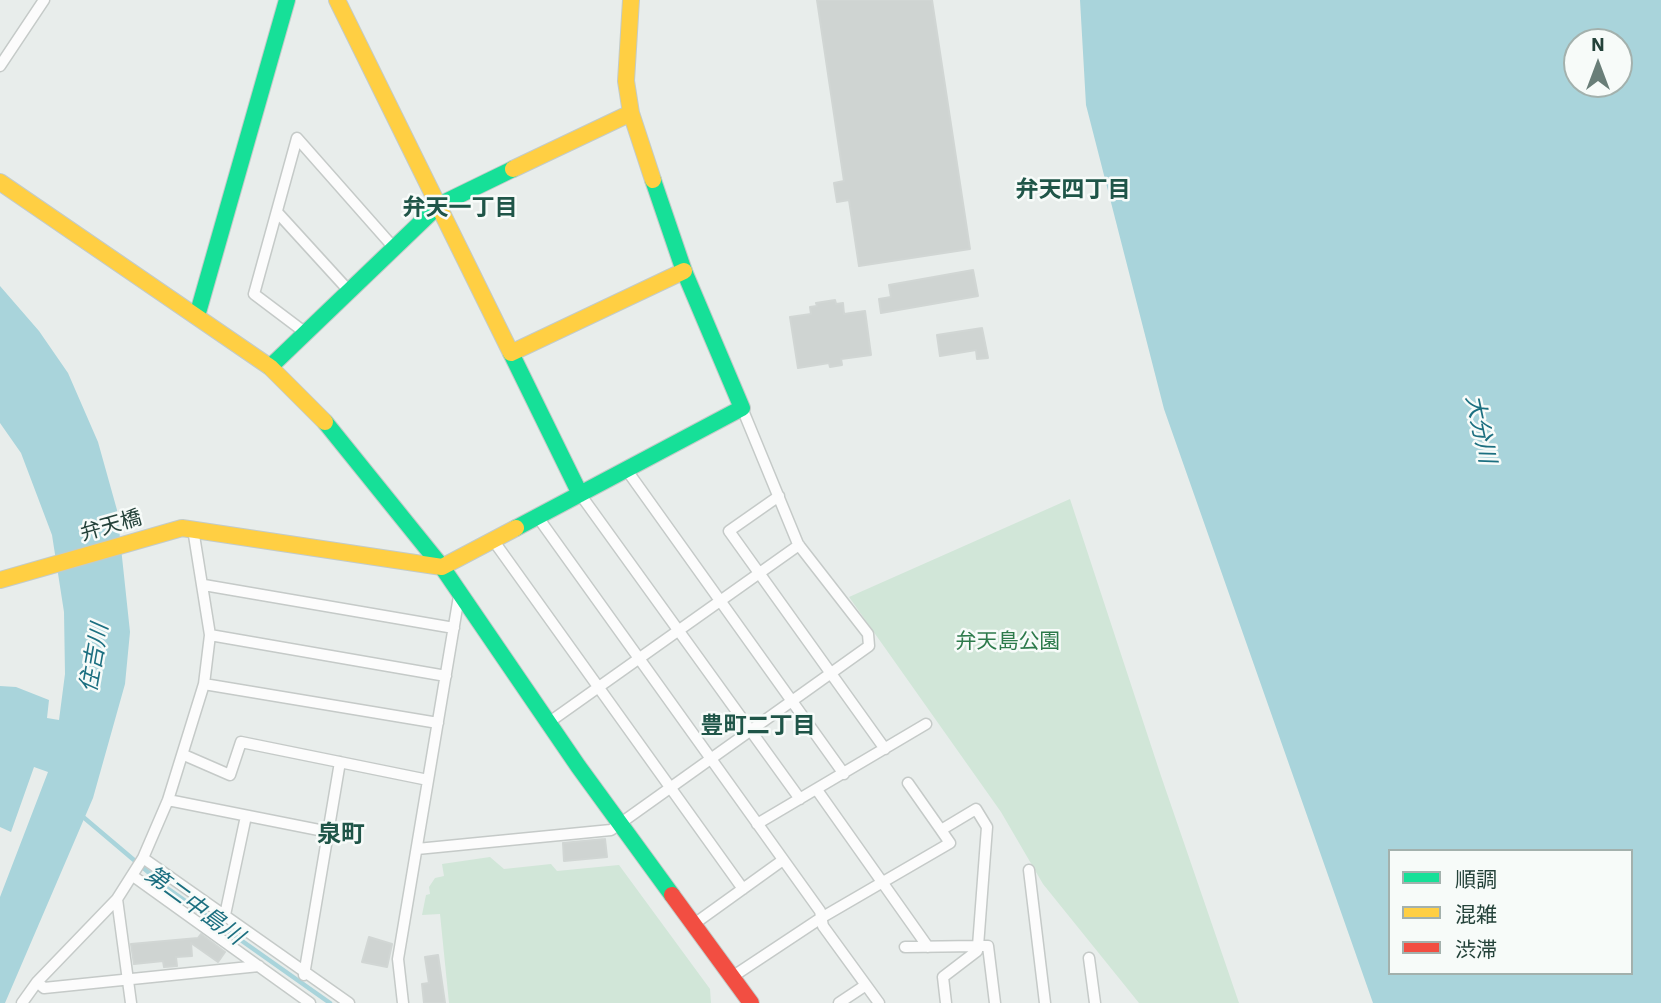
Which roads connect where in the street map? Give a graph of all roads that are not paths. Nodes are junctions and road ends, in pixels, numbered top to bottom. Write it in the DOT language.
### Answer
graph roads {
  1 [pos="44,0"];
  2 [pos="337,0"];
  3 [pos="631,0"];
  4 [pos="286,1"];
  5 [pos="0,66"];
  6 [pos="631,113"];
  7 [pos="0,182"];
  8 [pos="439,205"];
  9 [pos="277,212"];
  10 [pos="395,248"];
  11 [pos="684,271"];
  12 [pos="350,292"];
  13 [pos="197,316"];
  14 [pos="307,334"];
  15 [pos="512,353"];
  16 [pos="270,367"];
  17 [pos="742,408"];
  18 [pos="626,470"];
  19 [pos="580,494"];
  20 [pos="779,496"];
  21 [pos="537,516"];
  22 [pos="187,529"];
  23 [pos="493,540"];
  24 [pos="799,545"];
  25 [pos="442,567"];
  26 [pos="760,573"];
  27 [pos="0,580"];
  28 [pos="204,585"];
  29 [pos="459,596"];
  30 [pos="719,602"];
  31 [pos="454,628"];
  32 [pos="679,631"];
  33 [pos="211,635"];
  34 [pos="639,659"];
  35 [pos="832,673"];
  36 [pos="446,676"];
  37 [pos="204,684"];
  38 [pos="599,687"];
  39 [pos="792,703"];
  40 [pos="438,723"];
  41 [pos="548,723"];
  42 [pos="926,724"];
  43 [pos="751,732"];
  44 [pos="885,749"];
  45 [pos="184,755"];
  46 [pos="711,761"];
  47 [pos="340,762"];
  48 [pos="844,774"];
  49 [pos="428,780"];
  50 [pos="908,783"];
  51 [pos="672,789"];
  52 [pos="817,790"];
  53 [pos="800,799"];
  54 [pos="168,800"];
  55 [pos="246,816"];
  56 [pos="757,824"];
  57 [pos="622,825"];
  58 [pos="941,830"];
  59 [pos="328,832"];
  60 [pos="417,849"];
  61 [pos="143,858"];
  62 [pos="782,860"];
  63 [pos="1029,870"];
  64 [pos="133,876"];
  65 [pos="882,882"];
  66 [pos="743,889"];
  67 [pos="117,900"];
  68 [pos="225,915"];
  69 [pos="821,918"];
  70 [pos="694,924"];
  71 [pos="978,946"];
  72 [pos="905,947"];
  73 [pos="928,947"];
  74 [pos="1089,958"];
  75 [pos="259,966"];
  76 [pos="305,974"];
  77 [pos="732,977"];
  78 [pos="128,980"];
  79 [pos="37,982"];
  80 [pos="866,985"];
  81 [pos="22,1003"];
  82 [pos="131,1003"];
  83 [pos="310,1003"];
  84 [pos="349,1003"];
  85 [pos="404,1003"];
  86 [pos="751,1003"];
  87 [pos="839,1003"];
  88 [pos="879,1003"];
  89 [pos="946,1003"];
  90 [pos="995,1003"];
  91 [pos="1045,1003"];
  92 [pos="1096,1003"];
  1 -- 5 [label="street"];
  2 -- 8 [label="street"];
  3 -- 6 [label="street"];
  4 -- 13 [label="street"];
  6 -- 8 [label="street"];
  6 -- 11 [label="street"];
  7 -- 13 [label="street"];
  8 -- 10 [label="street"];
  8 -- 15 [label="street"];
  9 -- 10 [label="street"];
  9 -- 12 [label="street"];
  9 -- 14 [label="street"];
  10 -- 12 [label="street"];
  11 -- 15 [label="street"];
  11 -- 17 [label="street"];
  12 -- 14 [label="street"];
  13 -- 16 [label="street"];
  14 -- 16 [label="street"];
  15 -- 19 [label="street"];
  16 -- 25 [label="street"];
  17 -- 18 [label="street"];
  17 -- 20 [label="street"];
  18 -- 19 [label="street"];
  18 -- 30 [label="street"];
  19 -- 21 [label="street"];
  19 -- 32 [label="street"];
  20 -- 24 [label="street"];
  20 -- 26 [label="street"];
  21 -- 23 [label="street"];
  21 -- 34 [label="street"];
  22 -- 25 [label="street"];
  22 -- 27 [label="street, 弁天橋"];
  22 -- 28 [label="street"];
  23 -- 25 [label="street"];
  23 -- 38 [label="street"];
  24 -- 26 [label="street"];
  24 -- 35 [label="street"];
  25 -- 29 [label="street"];
  26 -- 30 [label="street"];
  26 -- 35 [label="street"];
  28 -- 31 [label="street"];
  28 -- 33 [label="street"];
  29 -- 31 [label="street"];
  29 -- 41 [label="street"];
  30 -- 32 [label="street"];
  30 -- 39 [label="street"];
  31 -- 36 [label="street"];
  32 -- 34 [label="street"];
  32 -- 43 [label="street"];
  33 -- 36 [label="street"];
  33 -- 37 [label="street"];
  34 -- 38 [label="street"];
  34 -- 46 [label="street"];
  35 -- 39 [label="street"];
  35 -- 44 [label="street"];
  36 -- 40 [label="street"];
  37 -- 40 [label="street"];
  37 -- 45 [label="street"];
  38 -- 41 [label="street"];
  38 -- 51 [label="street"];
  39 -- 43 [label="street"];
  39 -- 48 [label="street"];
  40 -- 49 [label="street"];
  41 -- 57 [label="street"];
  42 -- 44 [label="street"];
  43 -- 46 [label="street"];
  43 -- 53 [label="street"];
  44 -- 48 [label="street"];
  45 -- 47 [label="street"];
  45 -- 54 [label="street"];
  46 -- 51 [label="street"];
  46 -- 56 [label="street"];
  47 -- 49 [label="street"];
  47 -- 59 [label="street"];
  48 -- 52 [label="street"];
  49 -- 60 [label="street"];
  50 -- 58 [label="street"];
  51 -- 57 [label="street"];
  51 -- 66 [label="street"];
  52 -- 53 [label="street"];
  52 -- 65 [label="street"];
  53 -- 56 [label="street"];
  54 -- 55 [label="street"];
  54 -- 61 [label="street"];
  55 -- 59 [label="street"];
  55 -- 68 [label="street"];
  56 -- 62 [label="street"];
  57 -- 60 [label="street"];
  57 -- 70 [label="street"];
  58 -- 65 [label="street"];
  58 -- 71 [label="street"];
  59 -- 76 [label="street"];
  60 -- 85 [label="street"];
  61 -- 64 [label="street"];
  61 -- 68 [label="street"];
  62 -- 66 [label="street"];
  62 -- 69 [label="street"];
  63 -- 91 [label="street"];
  64 -- 67 [label="street"];
  64 -- 75 [label="street"];
  65 -- 69 [label="street"];
  65 -- 73 [label="street"];
  66 -- 70 [label="street"];
  67 -- 78 [label="street"];
  67 -- 79 [label="street"];
  68 -- 76 [label="street"];
  69 -- 77 [label="street"];
  69 -- 80 [label="street"];
  70 -- 77 [label="street"];
  71 -- 73 [label="street"];
  71 -- 89 [label="street"];
  71 -- 90 [label="street"];
  72 -- 73 [label="street"];
  74 -- 92 [label="street"];
  75 -- 78 [label="street"];
  75 -- 83 [label="street"];
  76 -- 84 [label="street"];
  77 -- 86 [label="street"];
  78 -- 79 [label="street"];
  78 -- 82 [label="street"];
  79 -- 81 [label="street"];
  80 -- 87 [label="street"];
  80 -- 88 [label="street"];
}
